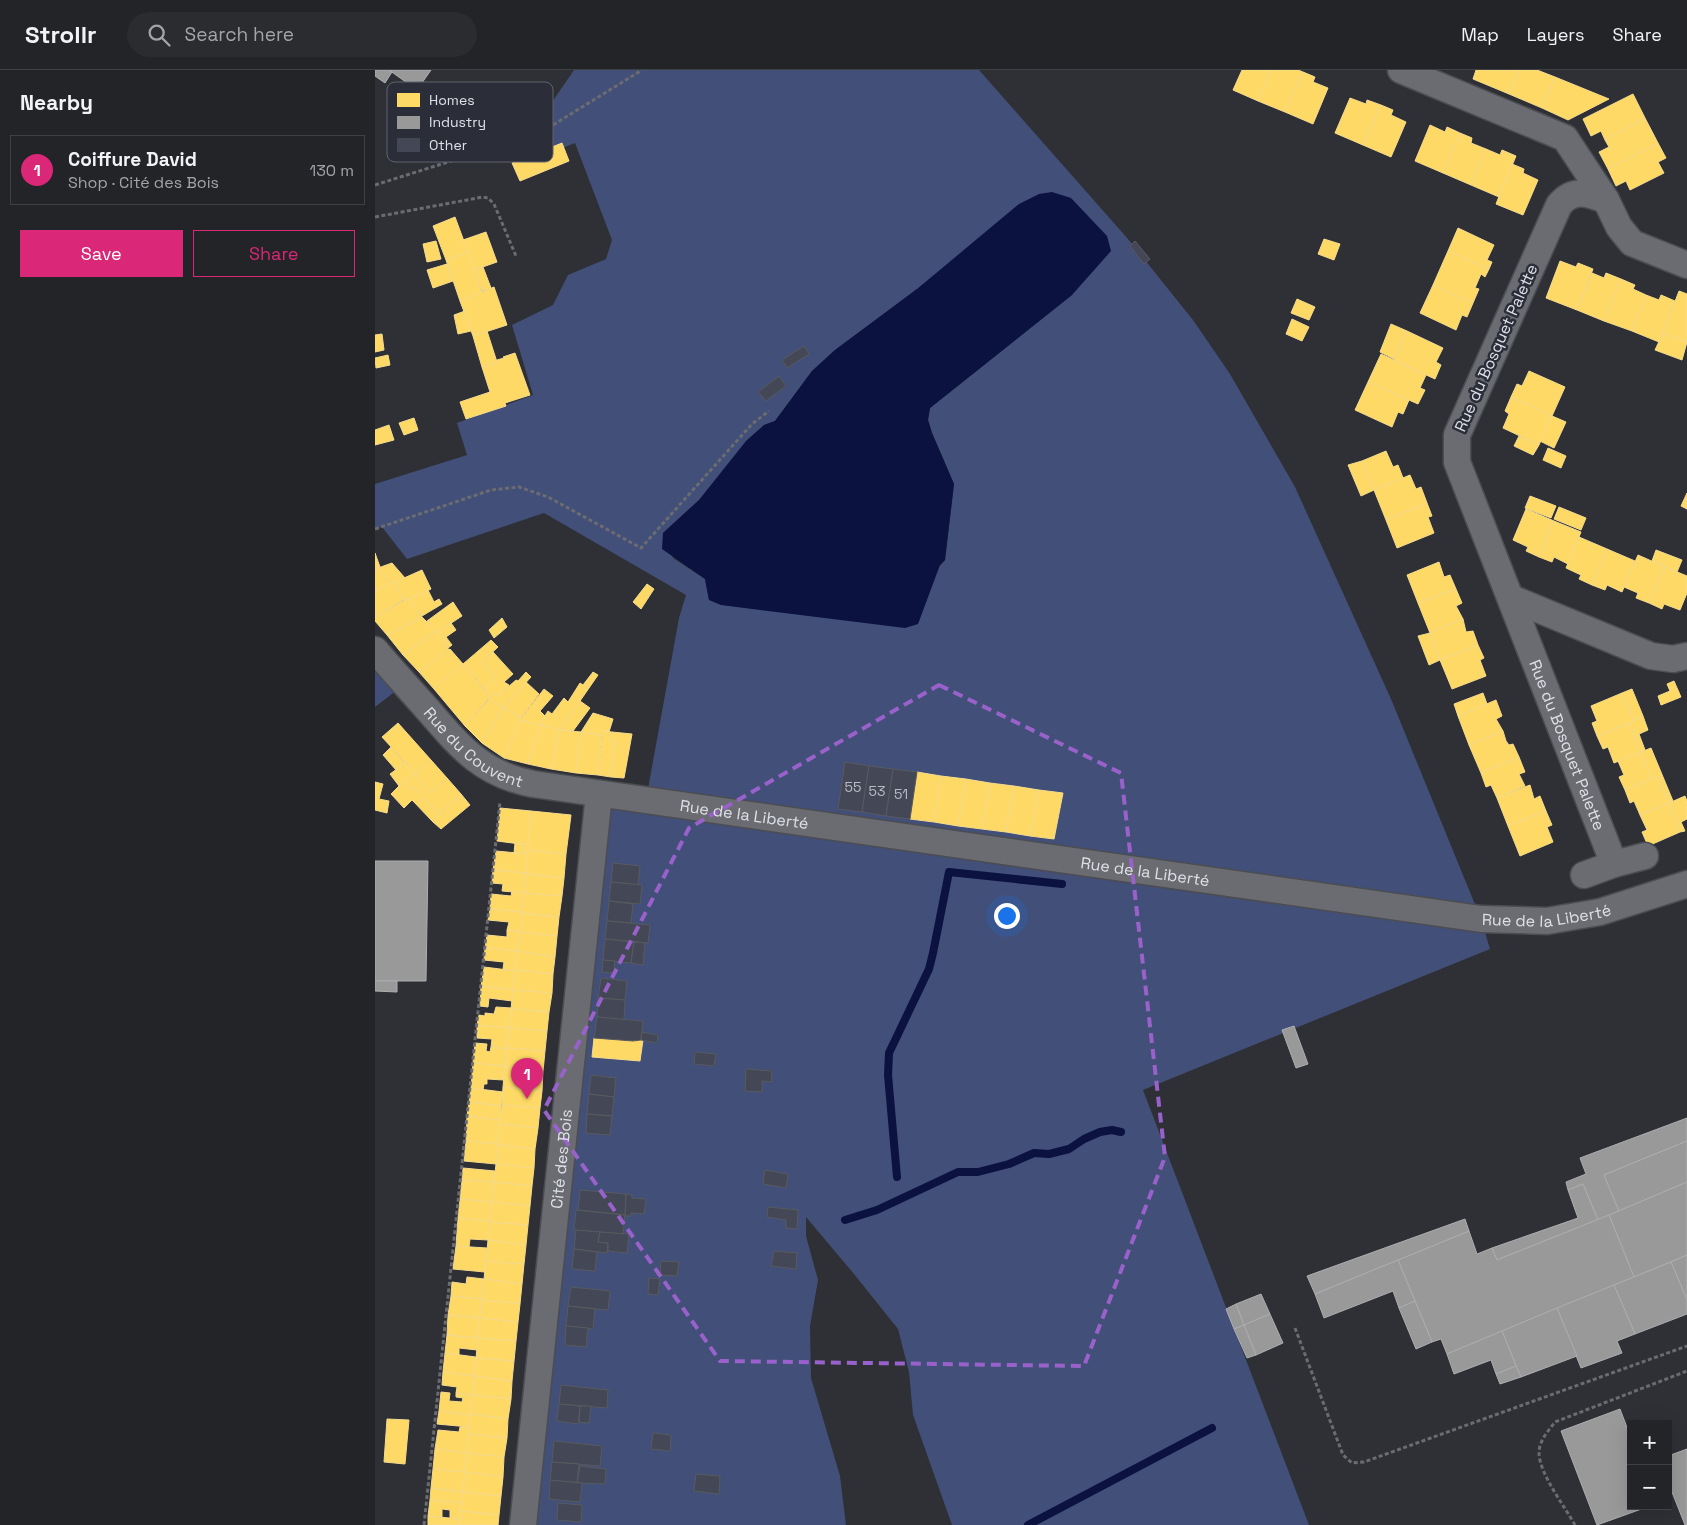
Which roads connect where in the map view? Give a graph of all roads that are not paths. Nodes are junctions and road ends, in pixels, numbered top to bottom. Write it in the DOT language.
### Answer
graph roads {
  1 [pos="1401,70"];
  2 [pos="1427,75"];
  3 [pos="1605,200"];
  4 [pos="1687,265"];
  5 [pos="1511,598"];
  6 [pos="375,650"];
  7 [pos="1687,656"];
  8 [pos="599,794"];
  9 [pos="1645,856"];
  10 [pos="1614,864"];
  11 [pos="1584,875"];
  12 [pos="1687,884"];
  13 [pos="523,1525"];
  1 -- 2 [label="street"];
  2 -- 3 [label="street"];
  3 -- 4 [label="street"];
  3 -- 5 [label="street, Rue du Bosquet Palette"];
  5 -- 7 [label="street"];
  5 -- 10 [label="street, Rue du Bosquet Palette"];
  6 -- 8 [label="street, Rue du Couvent"];
  8 -- 12 [label="street, Rue de la Liberté"];
  8 -- 13 [label="street, Cité des Bois"];
  9 -- 10 [label="street"];
  10 -- 11 [label="street"];
}
